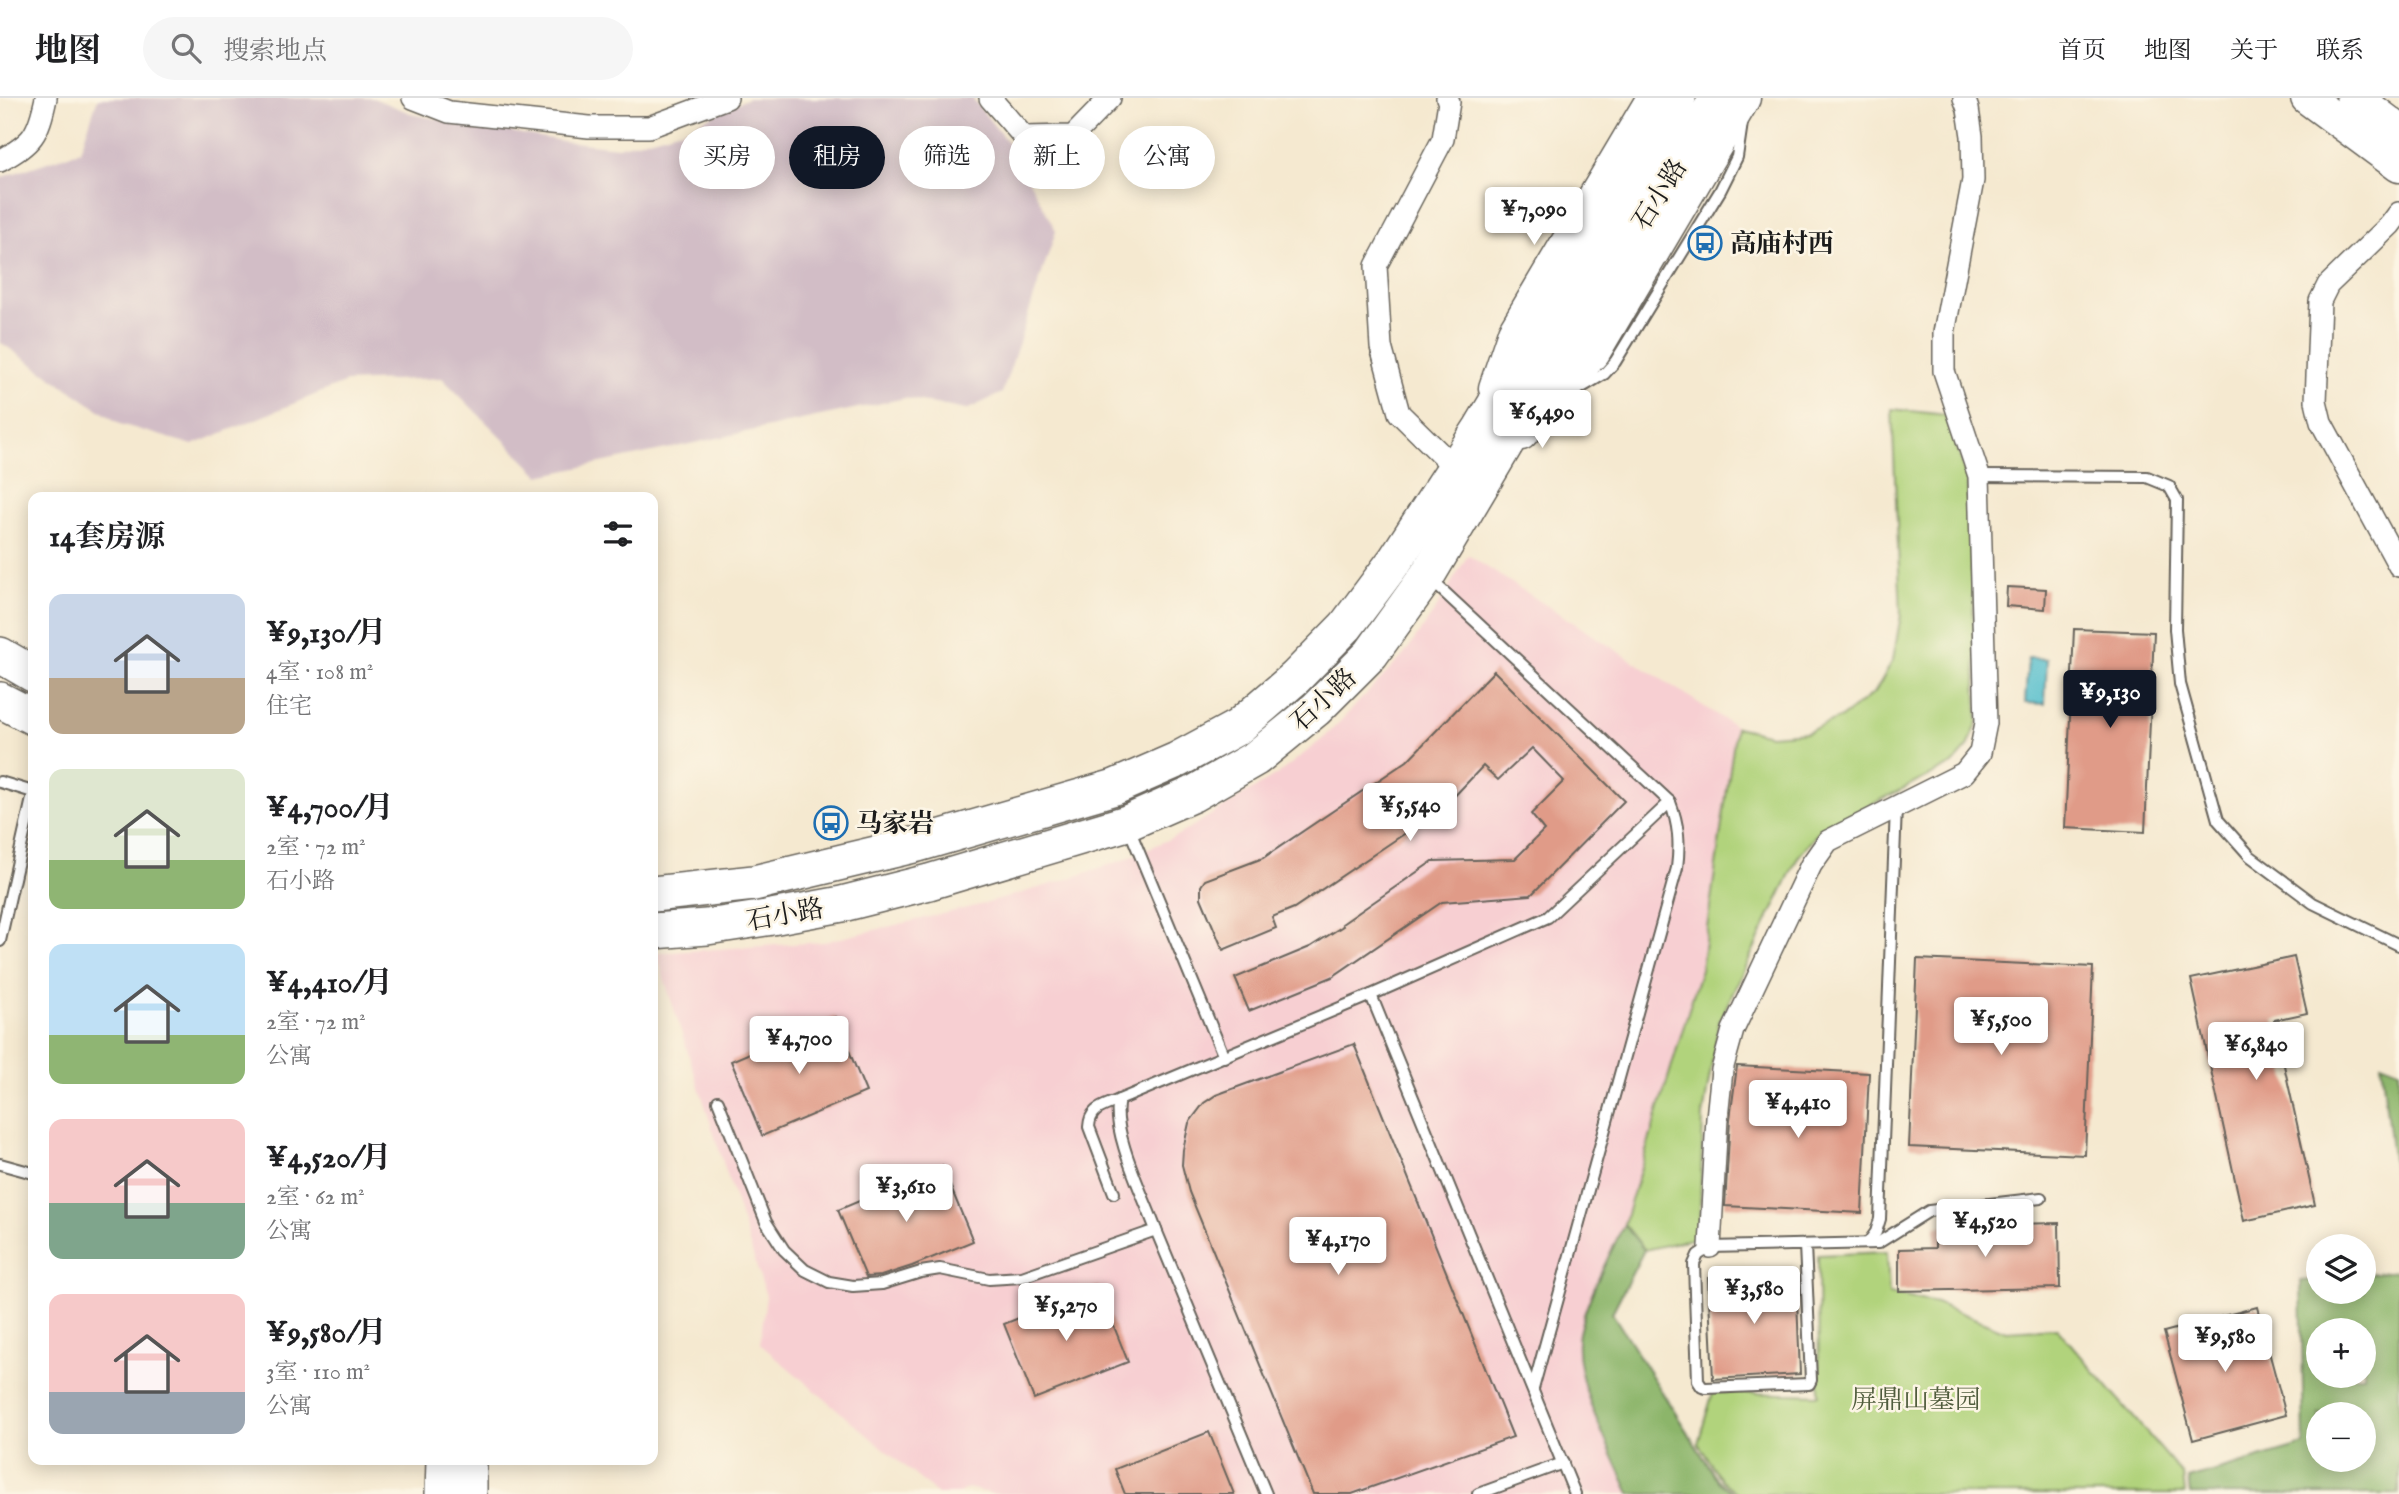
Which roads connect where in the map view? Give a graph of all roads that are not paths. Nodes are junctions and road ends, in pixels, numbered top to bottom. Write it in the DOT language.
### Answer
graph roads {
  1 [pos="46,98"];
  2 [pos="414,98"];
  3 [pos="727,98"];
  4 [pos="990,98"];
  5 [pos="1110,98"];
  6 [pos="1447,98"];
  7 [pos="1653,98"];
  8 [pos="1678,98"];
  9 [pos="1718,98"];
  10 [pos="1745,98"];
  11 [pos="1964,98"];
  12 [pos="2307,98"];
  13 [pos="2354,98"];
  14 [pos="2392,98"];
  15 [pos="2399,103"];
  16 [pos="2399,132"];
  17 [pos="0,160"];
  18 [pos="2399,166"];
  19 [pos="2395,219"];
  20 [pos="1544,351"];
  21 [pos="1481,428"];
  22 [pos="1499,458"];
  23 [pos="1454,467"];
  24 [pos="1979,476"];
  25 [pos="2399,566"];
  26 [pos="1427,576"];
  27 [pos="0,645"];
  28 [pos="28,652"];
  29 [pos="0,656"];
  30 [pos="28,671"];
  31 [pos="0,700"];
  32 [pos="28,714"];
  33 [pos="0,782"];
  34 [pos="28,791"];
  35 [pos="1670,802"];
  36 [pos="1896,807"];
  37 [pos="28,815"];
  38 [pos="1127,823"];
  39 [pos="658,893"];
  40 [pos="658,931"];
  41 [pos="0,941"];
  42 [pos="2399,945"];
  43 [pos="1371,995"];
  44 [pos="1224,1056"];
  45 [pos="1119,1100"];
  46 [pos="718,1101"];
  47 [pos="0,1164"];
  48 [pos="28,1172"];
  49 [pos="1114,1193"];
  50 [pos="2041,1198"];
  51 [pos="1156,1230"];
  52 [pos="1868,1243"];
  53 [pos="1805,1245"];
  54 [pos="1710,1247"];
  55 [pos="1533,1389"];
  56 [pos="1563,1463"];
  57 [pos="444,1465"];
  58 [pos="469,1465"];
  59 [pos="443,1494"];
  60 [pos="469,1494"];
  61 [pos="1266,1494"];
  62 [pos="1478,1494"];
  63 [pos="1575,1494"];
  1 -- 17 [label="street"];
  2 -- 3 [label="street"];
  4 -- 5 [label="street"];
  6 -- 23 [label="street"];
  7 -- 21 [label="street"];
  8 -- 20 [label="main road, 石小路"];
  9 -- 20 [label="main road, 石小路"];
  10 -- 22 [label="street"];
  11 -- 24 [label="street"];
  12 -- 18 [label="street"];
  13 -- 16 [label="main road"];
  14 -- 15 [label="main road"];
  19 -- 25 [label="street"];
  20 -- 21 [label="main road, 石小路"];
  20 -- 22 [label="main road, 石小路"];
  21 -- 23 [label="main road, 石小路"];
  22 -- 26 [label="main road, 石小路"];
  23 -- 39 [label="main road, 石小路"];
  24 -- 36 [label="street"];
  24 -- 42 [label="lane"];
  26 -- 35 [label="lane"];
  26 -- 38 [label="main road, 石小路"];
  27 -- 28 [label="main road"];
  29 -- 30 [label="main road"];
  31 -- 32 [label="main road"];
  33 -- 34 [label="lane"];
  35 -- 43 [label="lane"];
  35 -- 55 [label="lane"];
  36 -- 52 [label="lane"];
  36 -- 54 [label="street"];
  37 -- 41 [label="lane"];
  38 -- 40 [label="main road, 石小路"];
  38 -- 44 [label="lane"];
  43 -- 44 [label="lane"];
  43 -- 55 [label="lane"];
  44 -- 45 [label="lane"];
  45 -- 49 [label="lane"];
  45 -- 51 [label="lane"];
  46 -- 51 [label="lane"];
  47 -- 48 [label="lane"];
  50 -- 52 [label="lane"];
  51 -- 61 [label="lane"];
  52 -- 53 [label="lane"];
  53 -- 54 [label="lane"];
  53 -- 54 [label="lane"];
  55 -- 56 [label="lane"];
  56 -- 62 [label="lane"];
  56 -- 63 [label="lane"];
  57 -- 59 [label="main road"];
  58 -- 60 [label="main road"];
}
